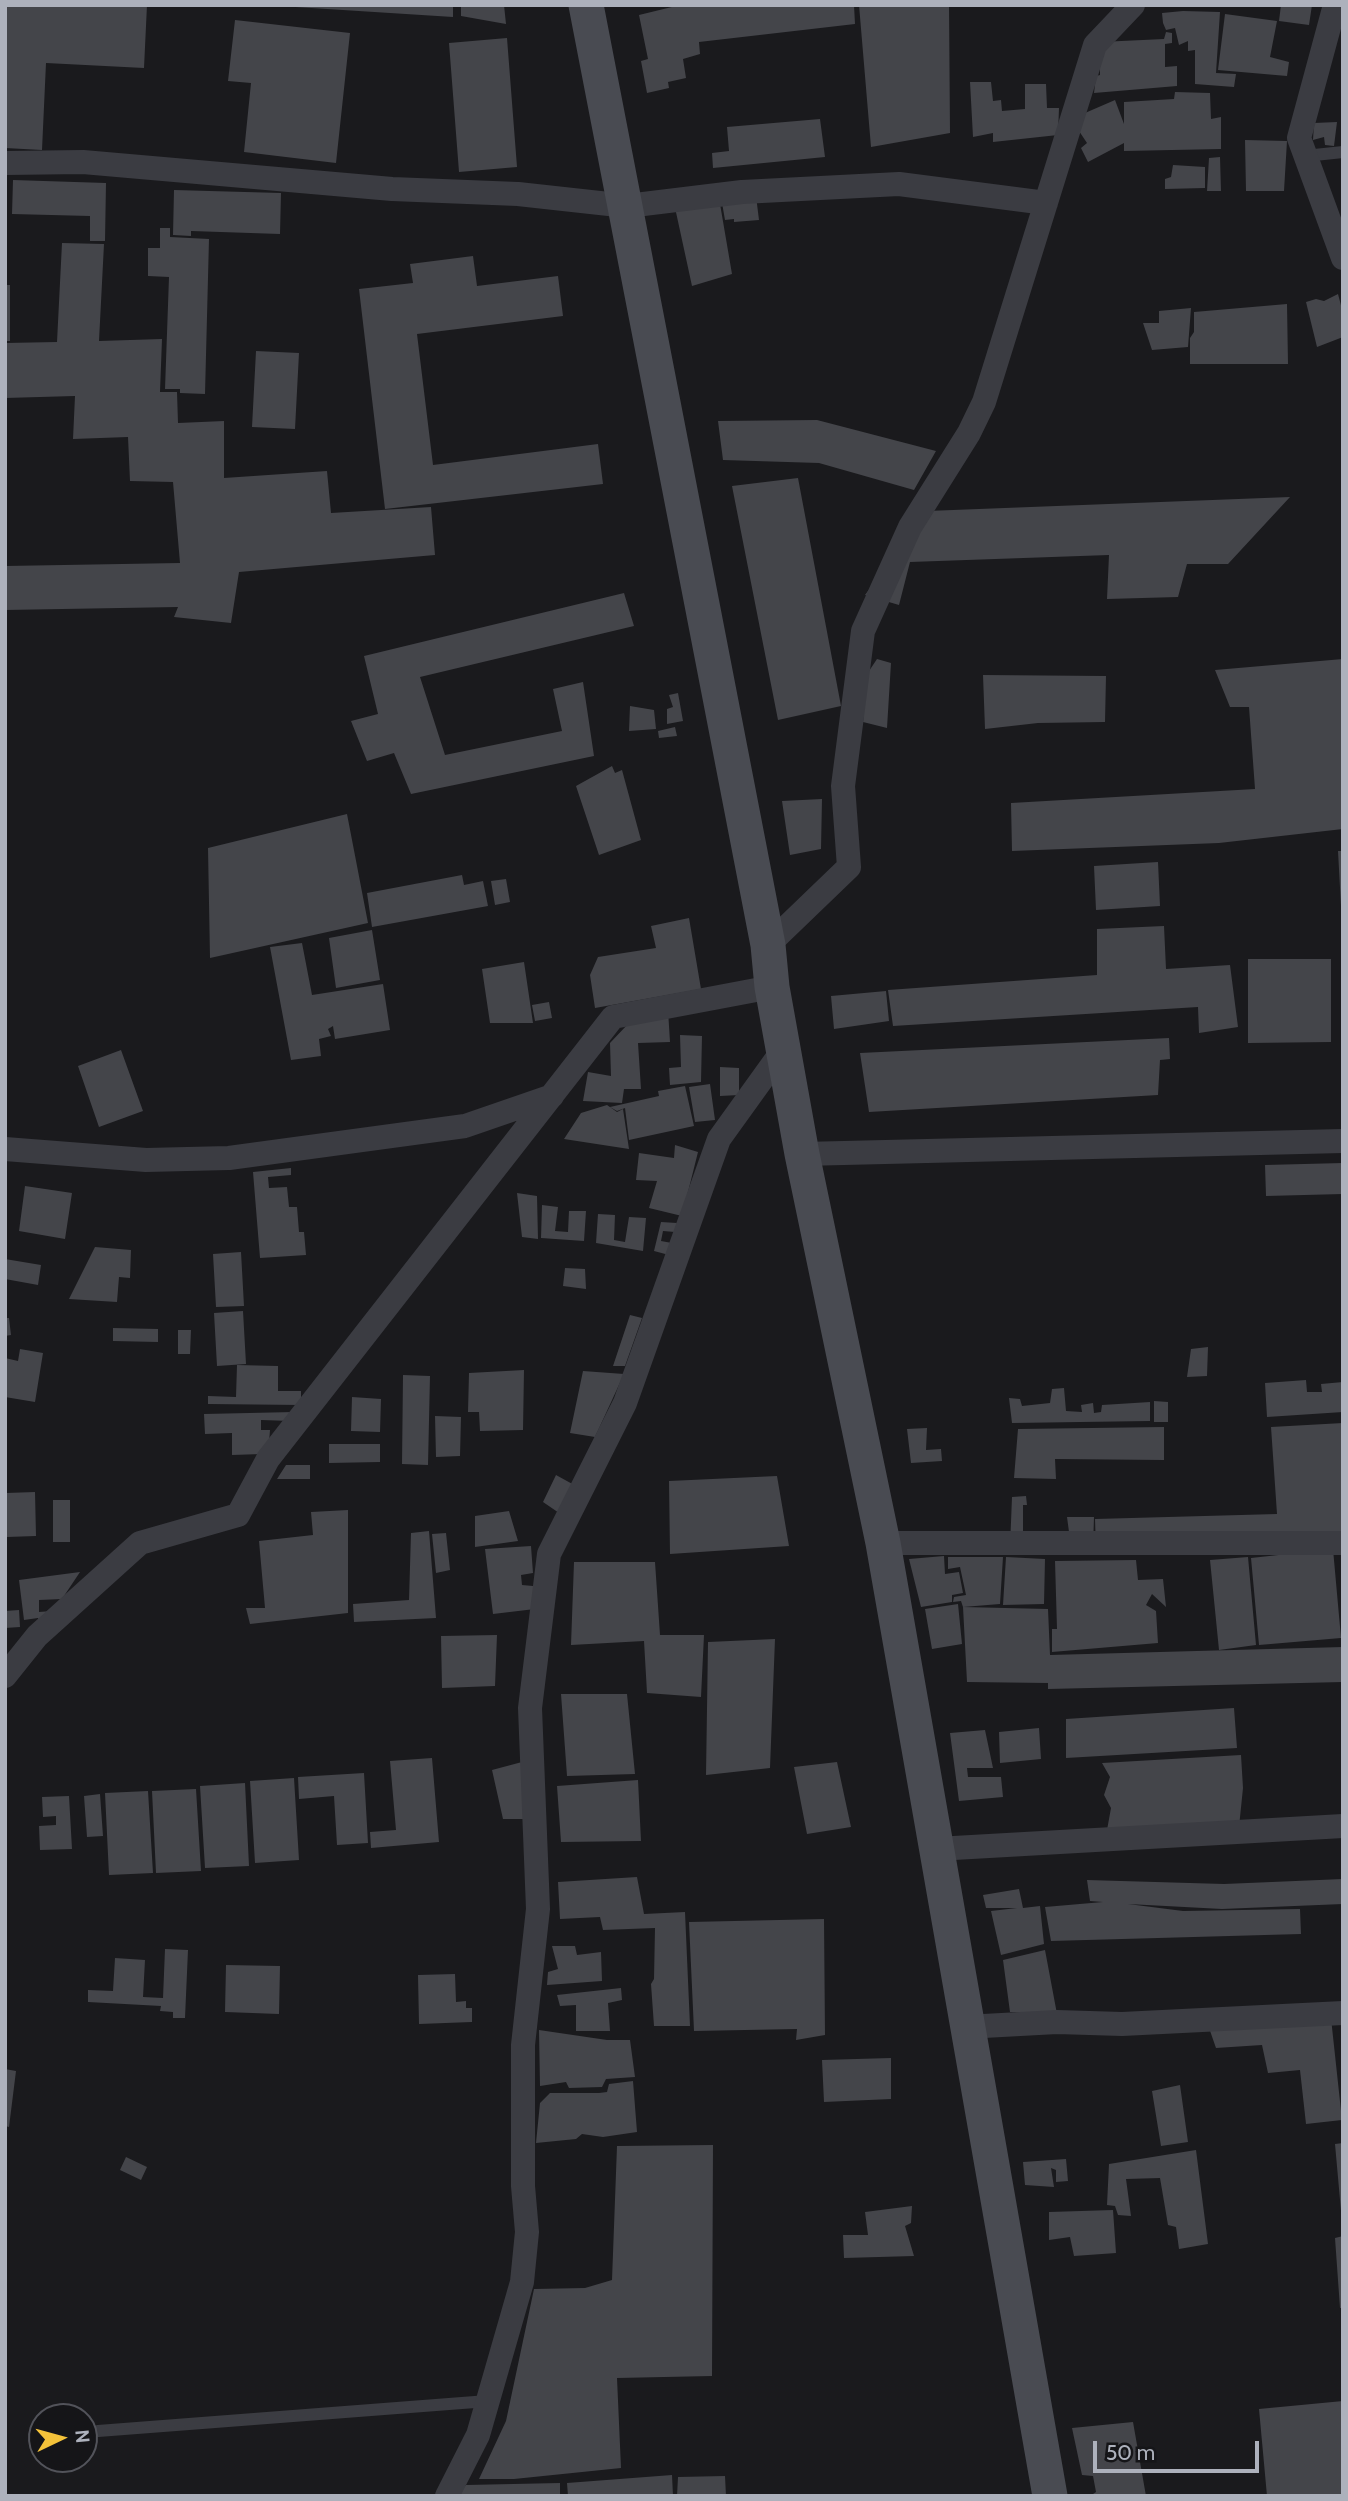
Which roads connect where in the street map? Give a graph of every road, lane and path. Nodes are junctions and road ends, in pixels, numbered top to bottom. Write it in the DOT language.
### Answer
graph roads {
  1 [pos="586,5"];
  2 [pos="1133,5"];
  3 [pos="1335,5"];
  4 [pos="1343,152"];
  5 [pos="1305,156"];
  6 [pos="5,163"];
  7 [pos="1046,203"];
  8 [pos="627,206"];
  9 [pos="1343,258"];
  10 [pos="768,945"];
  11 [pos="772,987"];
  12 [pos="783,1050"];
  13 [pos="552,1096"];
  14 [pos="1343,1141"];
  15 [pos="5,1149"];
  16 [pos="802,1154"];
  17 [pos="883,1543"];
  18 [pos="1343,1543"];
  19 [pos="5,1676"];
  20 [pos="1343,1826"];
  21 [pos="936,1849"];
  22 [pos="1343,2013"];
  23 [pos="965,2027"];
  24 [pos="488,2401"];
  25 [pos="98,2431"];
  26 [pos="447,2496"];
  27 [pos="1050,2496"];
  1 -- 8 [label="main road"];
  2 -- 7 [label="street"];
  3 -- 5 [label="street"];
  4 -- 5 [label="lane"];
  5 -- 9 [label="street"];
  6 -- 8 [label="street"];
  7 -- 8 [label="street"];
  7 -- 10 [label="street"];
  8 -- 10 [label="main road"];
  10 -- 11 [label="main road"];
  11 -- 12 [label="main road"];
  11 -- 13 [label="street"];
  12 -- 16 [label="main road"];
  12 -- 24 [label="street"];
  13 -- 15 [label="street"];
  13 -- 19 [label="street"];
  14 -- 16 [label="street"];
  16 -- 17 [label="main road"];
  17 -- 18 [label="street"];
  17 -- 21 [label="main road"];
  20 -- 21 [label="street"];
  21 -- 23 [label="main road"];
  22 -- 23 [label="street"];
  23 -- 27 [label="main road"];
  24 -- 25 [label="lane"];
  24 -- 26 [label="street"];
}
